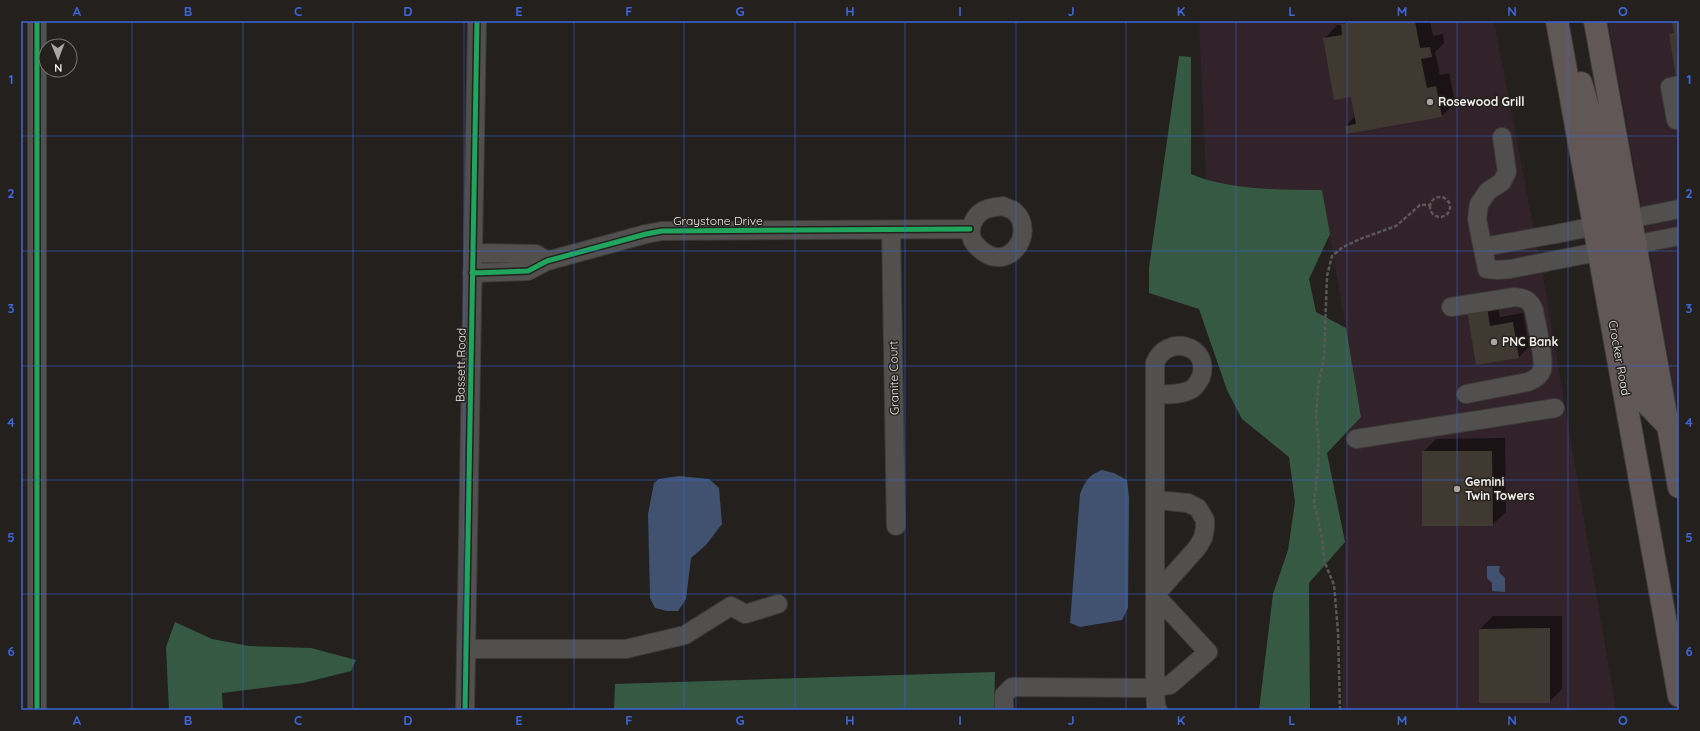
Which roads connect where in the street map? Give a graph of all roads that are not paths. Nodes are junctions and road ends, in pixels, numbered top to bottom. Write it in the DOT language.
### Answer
graph roads {
  1 [pos="37,21"];
  2 [pos="476,21"];
  3 [pos="1595,21"];
  4 [pos="1559,30"];
  5 [pos="1679,86"];
  6 [pos="1676,120"];
  7 [pos="1502,137"];
  8 [pos="1679,208"];
  9 [pos="1631,217"];
  10 [pos="1603,224"];
  11 [pos="970,229"];
  12 [pos="891,230"];
  13 [pos="1679,236"];
  14 [pos="1484,247"];
  15 [pos="1617,248"];
  16 [pos="473,253"];
  17 [pos="547,261"];
  18 [pos="472,273"];
  19 [pos="1451,307"];
  20 [pos="1466,394"];
  21 [pos="1156,395"];
  22 [pos="1556,408"];
  23 [pos="1356,439"];
  24 [pos="1676,461"];
  25 [pos="1679,487"];
  26 [pos="1156,500"];
  27 [pos="896,526"];
  28 [pos="1155,595"];
  29 [pos="778,604"];
  30 [pos="466,649"];
  31 [pos="1155,688"];
  32 [pos="1679,696"];
  33 [pos="37,710"];
  34 [pos="465,710"];
  35 [pos="1004,710"];
  36 [pos="1158,710"];
  1 -- 33 [label="street"];
  2 -- 16 [label="street, Bassett Road"];
  3 -- 9 [label="main road, Crocker Road"];
  4 -- 10 [label="main road, Crocker Road"];
  5 -- 6 [label="street"];
  7 -- 14 [label="street"];
  8 -- 9 [label="street"];
  9 -- 10 [label="street"];
  9 -- 15 [label="main road, Crocker Road"];
  10 -- 14 [label="street"];
  10 -- 15 [label="main road, Crocker Road"];
  10 -- 15 [label="main road"];
  11 -- 12 [label="street, Graystone Drive"];
  12 -- 17 [label="street, Graystone Drive"];
  12 -- 27 [label="street, Granite Court"];
  13 -- 15 [label="street"];
  14 -- 15 [label="street"];
  15 -- 24 [label="main road, Crocker Road"];
  15 -- 32 [label="main road, Crocker Road"];
  16 -- 17 [label="street"];
  16 -- 18 [label="street, Bassett Road"];
  17 -- 18 [label="street, Graystone Drive"];
  18 -- 30 [label="street, Bassett Road"];
  19 -- 20 [label="street"];
  21 -- 26 [label="street"];
  22 -- 23 [label="street"];
  24 -- 25 [label="main road, Crocker Road"];
  26 -- 28 [label="street"];
  26 -- 28 [label="street"];
  28 -- 31 [label="street"];
  28 -- 31 [label="street"];
  29 -- 30 [label="street"];
  30 -- 34 [label="street, Bassett Road"];
  31 -- 35 [label="street"];
  31 -- 36 [label="street"];
}
